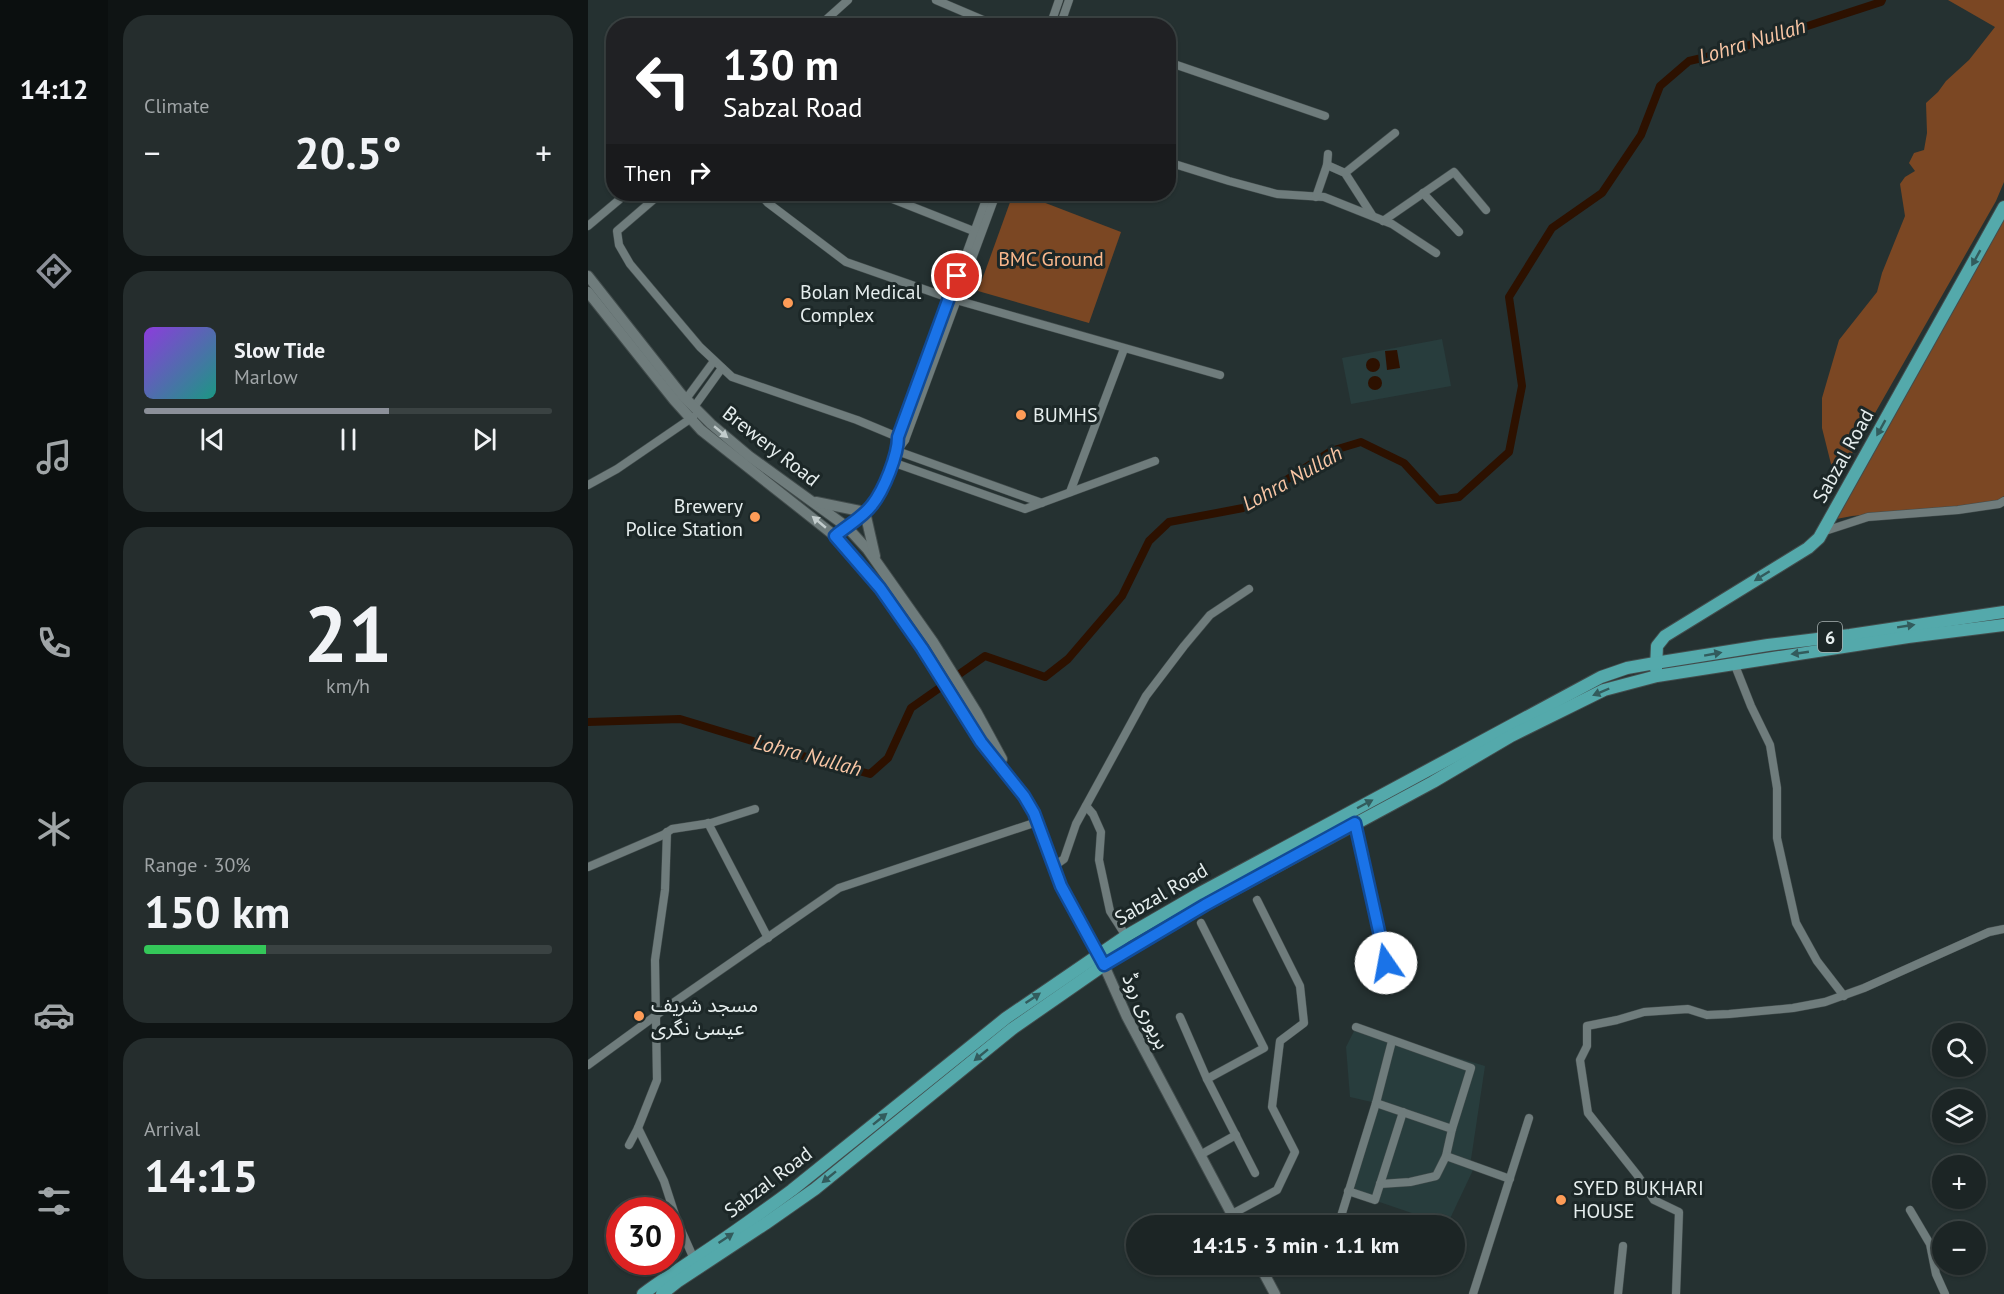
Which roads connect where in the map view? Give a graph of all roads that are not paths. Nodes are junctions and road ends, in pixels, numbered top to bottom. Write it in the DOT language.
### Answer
graph roads {
  1 [pos="848,0"];
  2 [pos="936,0"];
  3 [pos="1059,0"];
  4 [pos="1069,0"];
  5 [pos="828,18"];
  6 [pos="978,18"];
  7 [pos="1052,18"];
  8 [pos="1063,18"];
  9 [pos="1176,65"];
  10 [pos="1325,116"];
  11 [pos="1395,133"];
  12 [pos="1328,154"];
  13 [pos="1176,164"];
  14 [pos="1327,165"];
  15 [pos="1345,173"];
  16 [pos="1423,193"];
  17 [pos="1316,197"];
  18 [pos="618,201"];
  19 [pos="652,201"];
  20 [pos="766,201"];
  21 [pos="898,201"];
  22 [pos="986,201"];
  23 [pos="992,201"];
  24 [pos="2004,207"];
  25 [pos="1486,210"];
  26 [pos="1373,216"];
  27 [pos="1383,221"];
  28 [pos="588,226"];
  29 [pos="977,232"];
  30 [pos="1459,232"];
  31 [pos="1436,253"];
  32 [pos="588,276"];
  33 [pos="588,292"];
  34 [pos="953,299"];
  35 [pos="1124,349"];
  36 [pos="714,361"];
  37 [pos="722,368"];
  38 [pos="1220,375"];
  39 [pos="692,409"];
  40 [pos="901,439"];
  41 [pos="897,450"];
  42 [pos="1155,461"];
  43 [pos="892,462"];
  44 [pos="588,485"];
  45 [pos="1070,492"];
  46 [pos="811,501"];
  47 [pos="2004,501"];
  48 [pos="1042,503"];
  49 [pos="865,512"];
  50 [pos="847,527"];
  51 [pos="1822,532"];
  52 [pos="835,536"];
  53 [pos="876,560"];
  54 [pos="1249,589"];
  55 [pos="2004,612"];
  56 [pos="2004,625"];
  57 [pos="1734,663"];
  58 [pos="1656,669"];
  59 [pos="1011,778"];
  60 [pos="1086,806"];
  61 [pos="755,809"];
  62 [pos="1037,822"];
  63 [pos="708,823"];
  64 [pos="1355,823"];
  65 [pos="1331,830"];
  66 [pos="668,832"];
  67 [pos="1054,866"];
  68 [pos="588,867"];
  69 [pos="1257,900"];
  70 [pos="1201,923"];
  71 [pos="2004,929"];
  72 [pos="1126,936"];
  73 [pos="768,938"];
  74 [pos="1101,960"];
  75 [pos="1386,963"];
  76 [pos="1844,996"];
  77 [pos="657,1015"];
  78 [pos="1180,1017"];
  79 [pos="1356,1027"];
  80 [pos="1392,1041"];
  81 [pos="588,1065"];
  82 [pos="1207,1078"];
  83 [pos="1376,1103"];
  84 [pos="1403,1112"];
  85 [pos="1529,1118"];
  86 [pos="639,1128"];
  87 [pos="1452,1129"];
  88 [pos="1236,1135"];
  89 [pos="865,1139"];
  90 [pos="629,1145"];
  91 [pos="1200,1155"];
  92 [pos="1446,1156"];
  93 [pos="1256,1173"];
  94 [pos="1510,1179"];
  95 [pos="1380,1184"];
  96 [pos="1348,1191"];
  97 [pos="1910,1210"];
  98 [pos="1232,1214"];
  99 [pos="1341,1215"];
  100 [pos="1623,1246"];
  101 [pos="694,1259"];
  102 [pos="1265,1275"];
  103 [pos="643,1294"];
  104 [pos="662,1294"];
  105 [pos="1275,1294"];
  106 [pos="1473,1294"];
  107 [pos="1618,1294"];
  108 [pos="1676,1294"];
  109 [pos="1945,1294"];
  1 -- 5 [label="street"];
  2 -- 6 [label="street"];
  3 -- 7 [label="street"];
  4 -- 8 [label="street"];
  9 -- 10 [label="street"];
  11 -- 15 [label="street"];
  12 -- 14 [label="street"];
  13 -- 17 [label="street"];
  14 -- 15 [label="street"];
  14 -- 17 [label="street"];
  15 -- 26 [label="street"];
  16 -- 25 [label="street"];
  16 -- 27 [label="street"];
  16 -- 30 [label="street"];
  17 -- 26 [label="street"];
  18 -- 28 [label="street"];
  19 -- 36 [label="street"];
  20 -- 34 [label="street"];
  21 -- 29 [label="street"];
  22 -- 29 [label="street"];
  23 -- 29 [label="street"];
  24 -- 51 [label="main road, Sabzal Road, one-way"];
  26 -- 27 [label="street"];
  27 -- 31 [label="street"];
  29 -- 34 [label="street"];
  32 -- 39 [label="main road, Brewery Road"];
  33 -- 39 [label="main road, Brewery Road"];
  34 -- 35 [label="street"];
  34 -- 40 [label="street"];
  35 -- 38 [label="street"];
  35 -- 45 [label="street"];
  36 -- 37 [label="street"];
  36 -- 39 [label="street"];
  37 -- 39 [label="street"];
  37 -- 40 [label="street"];
  39 -- 44 [label="street"];
  39 -- 46 [label="main road, Brewery Road, one-way"];
  52 -- 39 [label="main road, Brewery Road, one-way"];
  40 -- 41 [label="street"];
  41 -- 43 [label="street"];
  41 -- 48 [label="street"];
  42 -- 45 [label="street"];
  43 -- 48 [label="street"];
  43 -- 49 [label="street"];
  45 -- 48 [label="street"];
  46 -- 49 [label="main road"];
  46 -- 50 [label="main road, Brewery Road"];
  47 -- 51 [label="street"];
  49 -- 50 [label="street"];
  49 -- 53 [label="main road"];
  50 -- 52 [label="street"];
  50 -- 53 [label="main road, Brewery Road"];
  51 -- 58 [label="main road, Sabzal Road, one-way"];
  52 -- 59 [label="main road, Brewery Road"];
  53 -- 59 [label="main road, Brewery Road"];
  54 -- 60 [label="street"];
  58 -- 55 [label="main road, 6, one-way"];
  56 -- 57 [label="main road, 6, one-way"];
  57 -- 58 [label="main road, 6"];
  57 -- 76 [label="street"];
  58 -- 64 [label="main road, Sabzal Road, one-way"];
  65 -- 58 [label="main road, Sabzal Road, one-way"];
  59 -- 62 [label="main road, بریوری روڈ"];
  60 -- 67 [label="street"];
  60 -- 72 [label="street"];
  61 -- 63 [label="street"];
  62 -- 67 [label="main road, بریوری روڈ"];
  62 -- 73 [label="street"];
  63 -- 66 [label="street"];
  63 -- 73 [label="street"];
  64 -- 65 [label="main road, Sabzal Road"];
  64 -- 75 [label="street"];
  65 -- 72 [label="main road, Sabzal Road"];
  65 -- 74 [label="main road, Sabzal Road"];
  66 -- 68 [label="street"];
  66 -- 77 [label="street"];
  67 -- 74 [label="main road, بریوری روڈ"];
  69 -- 98 [label="street"];
  70 -- 82 [label="street"];
  71 -- 76 [label="street"];
  72 -- 74 [label="main road, Sabzal Road"];
  73 -- 77 [label="street"];
  74 -- 89 [label="main road, Sabzal Road"];
  74 -- 91 [label="main road, بریوری روڈ"];
  76 -- 108 [label="street"];
  77 -- 81 [label="street"];
  77 -- 86 [label="street"];
  78 -- 82 [label="street"];
  79 -- 80 [label="street"];
  80 -- 83 [label="street"];
  80 -- 87 [label="street"];
  82 -- 88 [label="street"];
  83 -- 84 [label="street"];
  83 -- 96 [label="street"];
  84 -- 87 [label="street"];
  84 -- 95 [label="street"];
  85 -- 94 [label="street"];
  86 -- 90 [label="street"];
  86 -- 101 [label="street"];
  87 -- 92 [label="street"];
  88 -- 91 [label="street"];
  88 -- 93 [label="street"];
  101 -- 89 [label="main road, Sabzal Road, one-way"];
  89 -- 104 [label="main road, Sabzal Road, one-way"];
  91 -- 98 [label="main road, بریوری روڈ"];
  92 -- 94 [label="street"];
  92 -- 95 [label="street"];
  94 -- 106 [label="street"];
  95 -- 96 [label="street"];
  96 -- 99 [label="street"];
  97 -- 109 [label="street"];
  100 -- 107 [label="street"];
  101 -- 103 [label="main road, Sabzal Road"];
  102 -- 105 [label="main road"];
}
